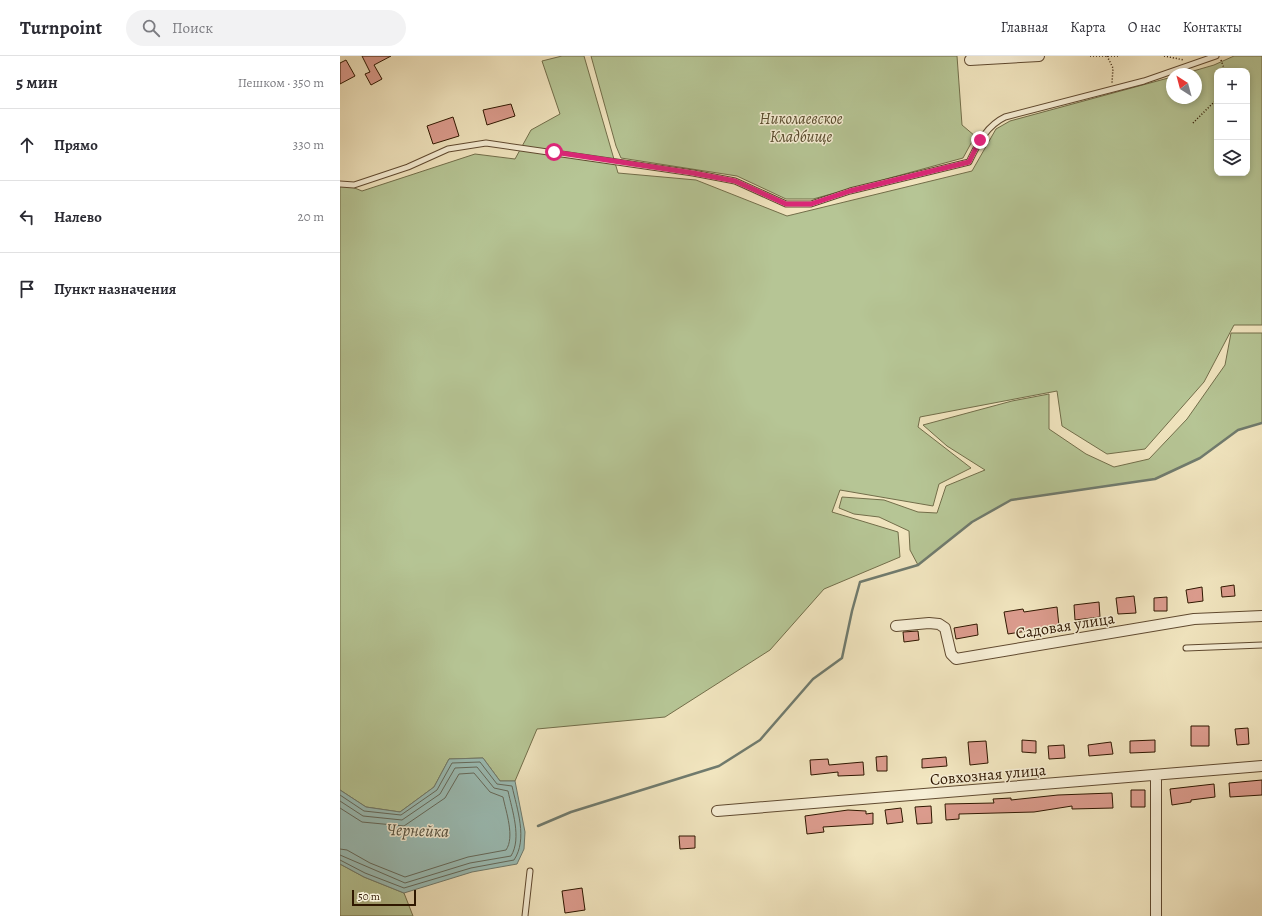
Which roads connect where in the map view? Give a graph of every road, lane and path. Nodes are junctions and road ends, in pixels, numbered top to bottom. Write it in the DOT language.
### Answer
graph roads {
  1 [pos="1039,56"];
  2 [pos="1090,56"];
  3 [pos="1107,56"];
  4 [pos="1119,56"];
  5 [pos="1164,56"];
  6 [pos="1216,56"];
  7 [pos="1220,56"];
  8 [pos="969,58"];
  9 [pos="1197,62"];
  10 [pos="1224,68"];
  11 [pos="1110,90"];
  12 [pos="1214,102"];
  13 [pos="1193,123"];
  14 [pos="340,184"];
  15 [pos="1262,616"];
  16 [pos="896,626"];
  17 [pos="1262,645"];
  18 [pos="1186,648"];
  19 [pos="1262,766"];
  20 [pos="1156,775"];
  21 [pos="717,811"];
  22 [pos="530,870"];
  23 [pos="524,916"];
  24 [pos="1156,916"];
  1 -- 8 [label="street"];
  2 -- 3 [label="path"];
  3 -- 4 [label="path"];
  3 -- 11 [label="path"];
  5 -- 9 [label="path"];
  6 -- 9 [label="lane"];
  7 -- 10 [label="path"];
  9 -- 11 [label="lane"];
  11 -- 14 [label="lane"];
  12 -- 13 [label="path"];
  15 -- 16 [label="street, Садовая улица"];
  17 -- 18 [label="lane"];
  19 -- 20 [label="street, Совхозная улица"];
  20 -- 21 [label="street, Совхозная улица"];
  20 -- 24 [label="street"];
  22 -- 23 [label="lane"];
}
